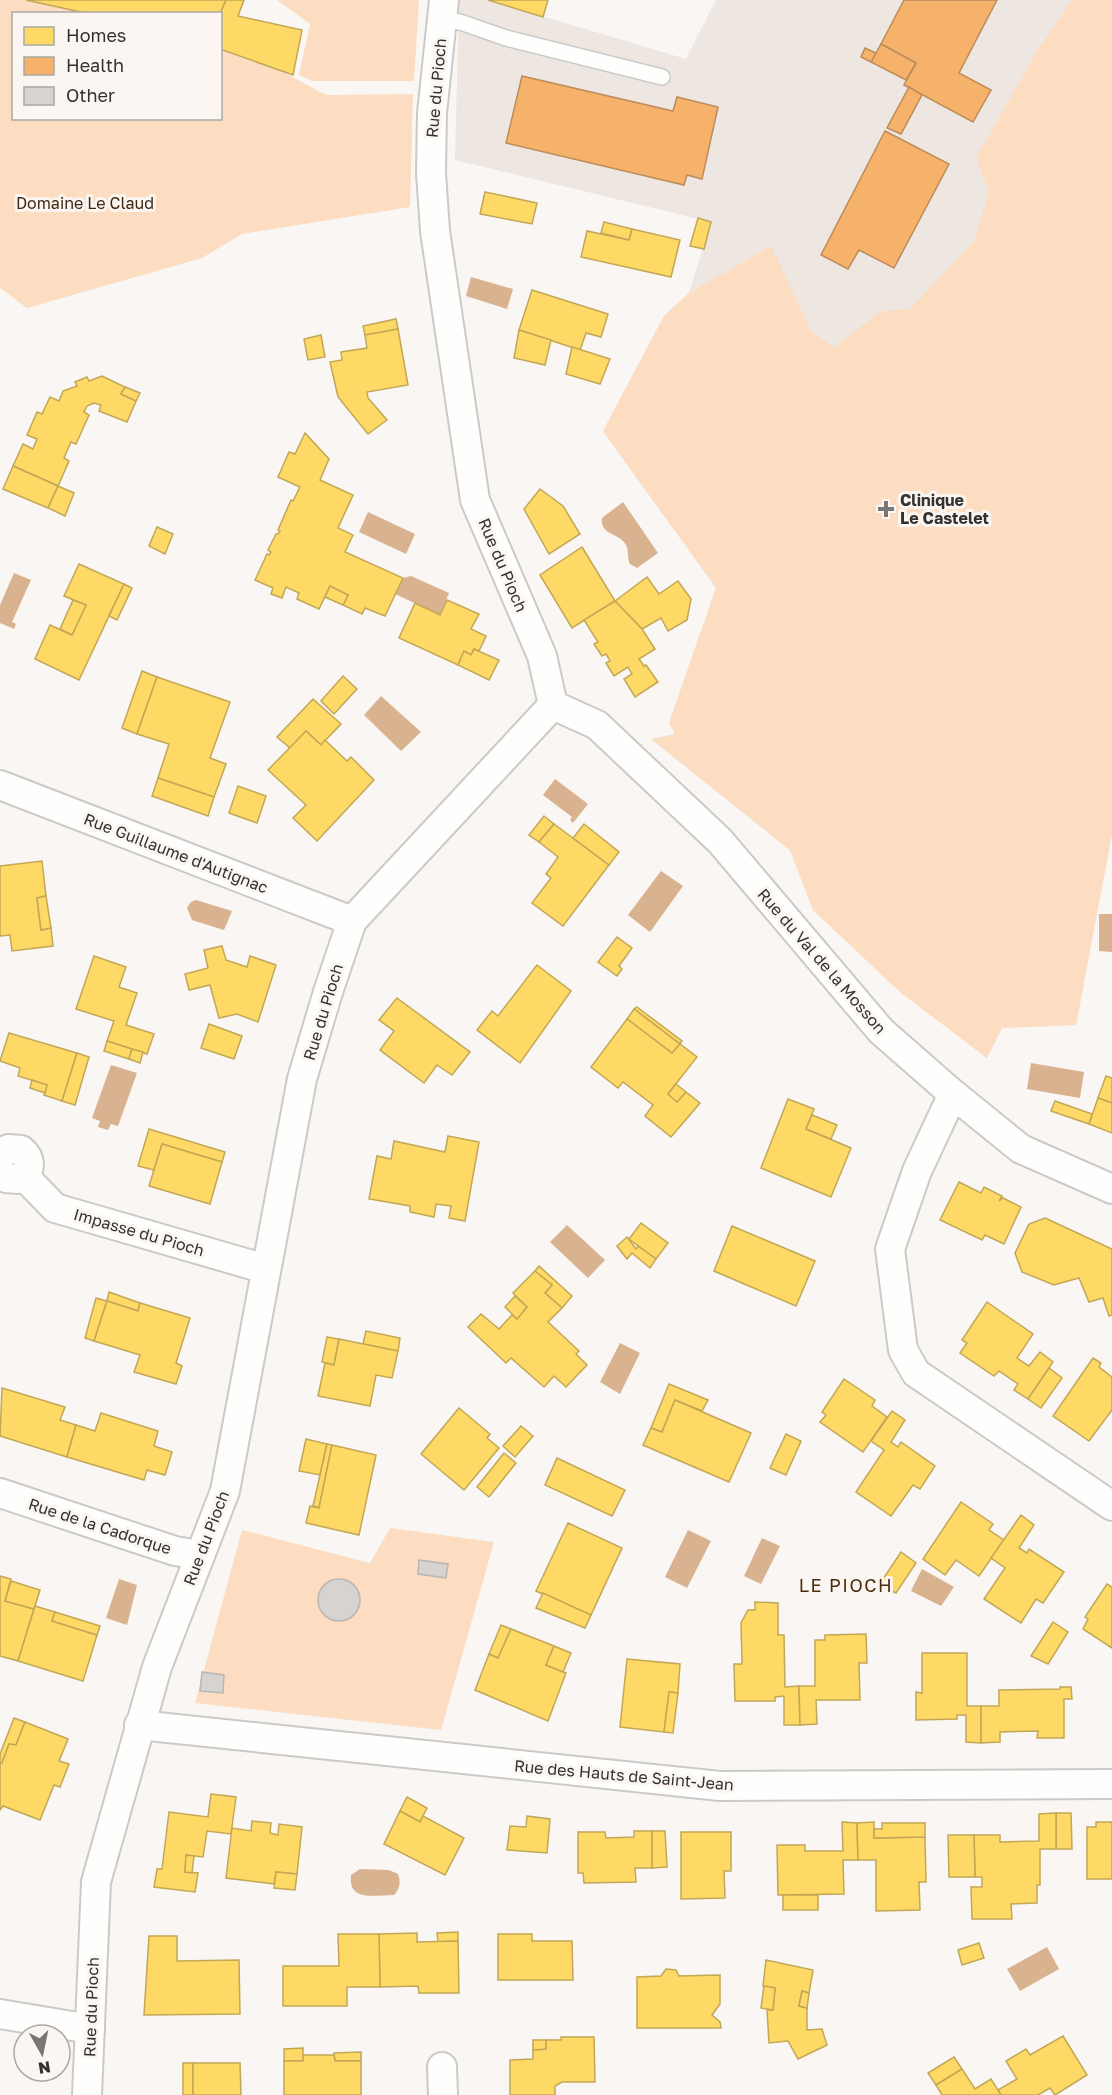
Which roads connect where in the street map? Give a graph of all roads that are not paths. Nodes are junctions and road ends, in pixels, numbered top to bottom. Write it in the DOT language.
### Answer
graph roads {
  1 [pos="443,9"];
  2 [pos="662,77"];
  3 [pos="553,705"];
  4 [pos="0,785"];
  5 [pos="352,921"];
  6 [pos="952,1094"];
  7 [pos="5,1171"];
  8 [pos="1112,1189"];
  9 [pos="266,1269"];
  10 [pos="0,1493"];
  11 [pos="1112,1506"];
  12 [pos="200,1555"];
  13 [pos="139,1725"];
  14 [pos="1112,1784"];
  15 [pos="0,2014"];
  16 [pos="90,2029"];
  17 [pos="442,2067"];
  18 [pos="87,2095"];
  19 [pos="443,2095"];
  1 -- 2 [label="lane"];
  1 -- 3 [label="street, Rue du Pioch"];
  3 -- 5 [label="street, Rue du Pioch"];
  3 -- 6 [label="street, Rue du Val de la Mosson"];
  4 -- 5 [label="street, Rue Guillaume d'Autignac"];
  5 -- 9 [label="street, Rue du Pioch"];
  6 -- 8 [label="street, Rue du Val de la Mosson"];
  6 -- 11 [label="street"];
  7 -- 9 [label="street, Impasse du Pioch"];
  9 -- 12 [label="street, Rue du Pioch"];
  10 -- 12 [label="street, Rue de la Cadorque"];
  12 -- 13 [label="street, Rue du Pioch"];
  13 -- 14 [label="street, Rue des Hauts de Saint-Jean"];
  13 -- 16 [label="street, Rue du Pioch"];
  15 -- 16 [label="street"];
  16 -- 18 [label="street, Rue du Pioch"];
  17 -- 19 [label="street"];
}
